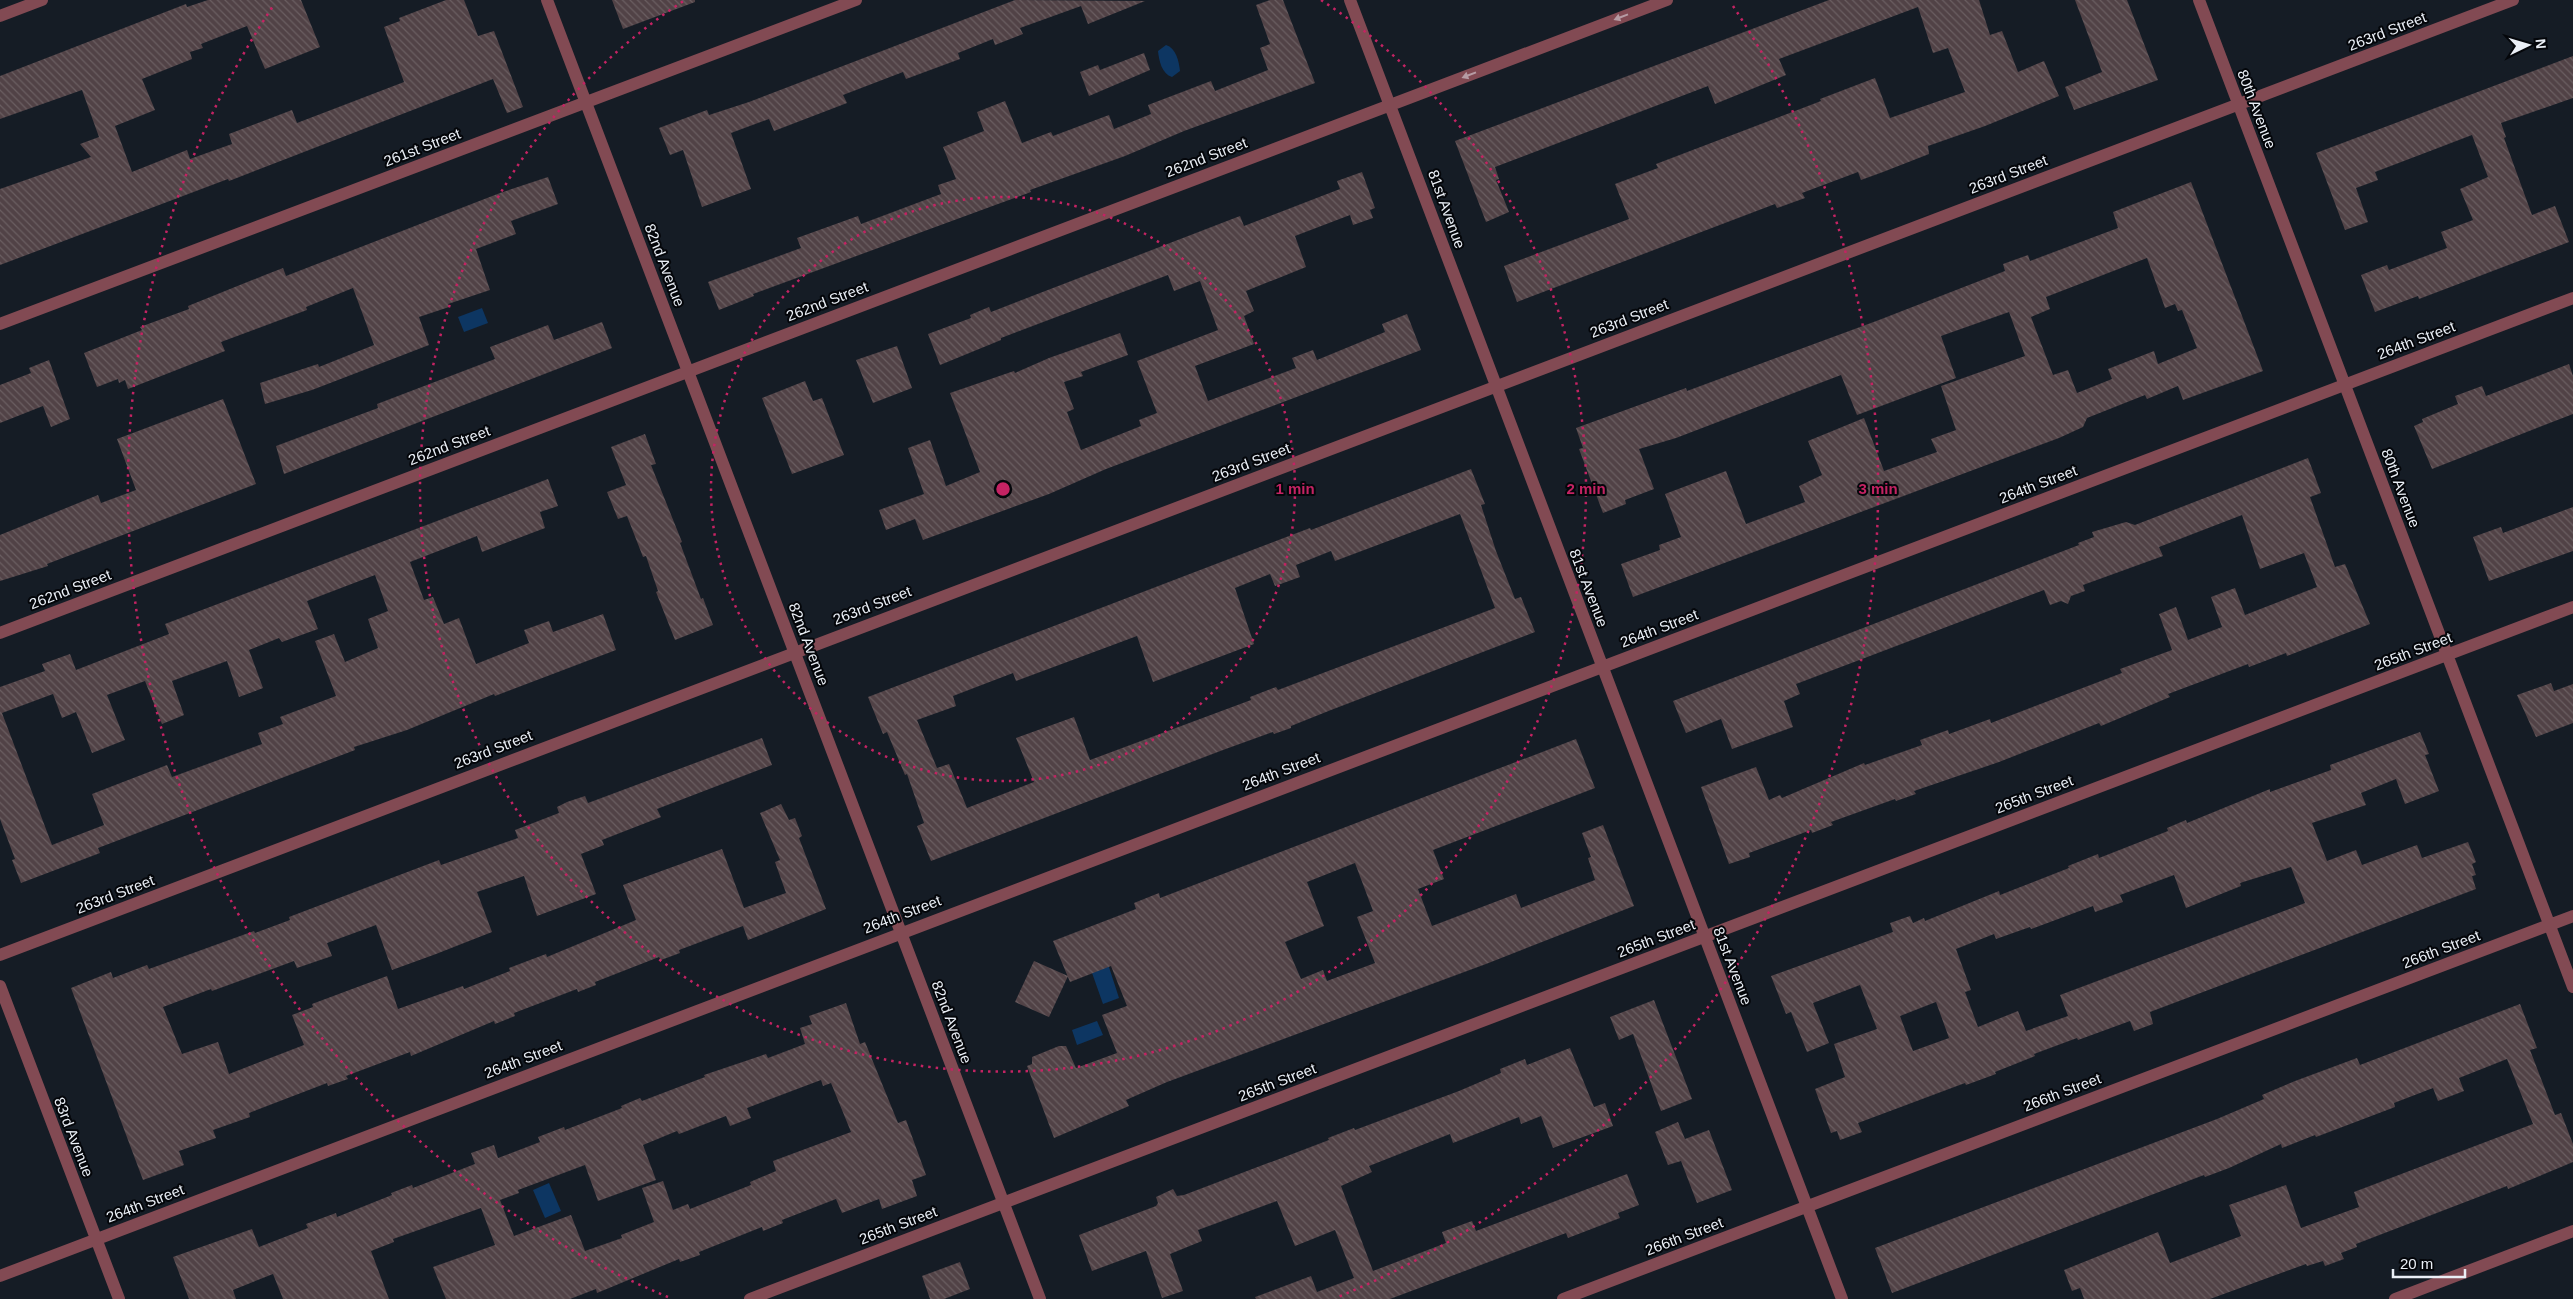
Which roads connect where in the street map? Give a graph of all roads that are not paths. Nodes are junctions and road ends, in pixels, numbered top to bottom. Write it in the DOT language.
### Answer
graph roads {
  1 [pos="42,0"];
  2 [pos="547,0"];
  3 [pos="856,0"];
  4 [pos="1350,0"];
  5 [pos="1667,0"];
  6 [pos="2199,0"];
  7 [pos="2513,0"];
  8 [pos="0,16"];
  9 [pos="586,103"];
  10 [pos="1390,104"];
  11 [pos="2238,104"];
  12 [pos="2573,298"];
  13 [pos="0,324"];
  14 [pos="688,372"];
  15 [pos="2344,384"];
  16 [pos="1496,386"];
  17 [pos="2573,607"];
  18 [pos="0,633"];
  19 [pos="794,652"];
  20 [pos="2447,655"];
  21 [pos="1602,667"];
  22 [pos="2573,916"];
  23 [pos="2550,925"];
  24 [pos="900,932"];
  25 [pos="1705,937"];
  26 [pos="0,955"];
  27 [pos="0,986"];
  28 [pos="2573,987"];
  29 [pos="1003,1203"];
  30 [pos="1807,1207"];
  31 [pos="2573,1231"];
  32 [pos="96,1239"];
  33 [pos="0,1276"];
  34 [pos="119,1299"];
  35 [pos="750,1299"];
  36 [pos="1040,1299"];
  37 [pos="1563,1299"];
  38 [pos="1842,1299"];
  39 [pos="2395,1299"];
  1 -- 8 [label="street"];
  2 -- 9 [label="street, 82nd Avenue"];
  3 -- 9 [label="street, 261st Street"];
  4 -- 10 [label="street, 81st Avenue"];
  5 -- 10 [label="street, 262nd Street, one-way"];
  6 -- 11 [label="street, 80th Avenue"];
  7 -- 11 [label="street, 263rd Street"];
  9 -- 13 [label="street, 261st Street"];
  9 -- 14 [label="street, 82nd Avenue"];
  10 -- 14 [label="street, 262nd Street"];
  10 -- 16 [label="street, 81st Avenue"];
  11 -- 15 [label="street, 80th Avenue"];
  11 -- 16 [label="street, 263rd Street"];
  12 -- 15 [label="street, 264th Street"];
  14 -- 18 [label="street, 262nd Street"];
  14 -- 19 [label="street, 82nd Avenue"];
  15 -- 20 [label="street, 80th Avenue"];
  15 -- 21 [label="street, 264th Street"];
  16 -- 19 [label="street, 263rd Street"];
  16 -- 21 [label="street, 81st Avenue"];
  17 -- 20 [label="street, 265th Street"];
  19 -- 24 [label="street, 82nd Avenue"];
  19 -- 26 [label="street, 263rd Street"];
  20 -- 23 [label="street, 80th Avenue"];
  20 -- 25 [label="street, 265th Street"];
  21 -- 24 [label="street, 264th Street"];
  21 -- 25 [label="street, 81st Avenue"];
  22 -- 23 [label="street, 266th Street"];
  23 -- 28 [label="street, 80th Avenue"];
  23 -- 30 [label="street, 266th Street"];
  24 -- 29 [label="street, 82nd Avenue"];
  24 -- 32 [label="street, 264th Street"];
  25 -- 29 [label="street, 265th Street"];
  25 -- 30 [label="street, 81st Avenue"];
  27 -- 32 [label="street, 83rd Avenue"];
  29 -- 35 [label="street, 265th Street"];
  29 -- 36 [label="street, 82nd Avenue"];
  30 -- 37 [label="street, 266th Street"];
  30 -- 38 [label="street, 81st Avenue"];
  31 -- 39 [label="street"];
  32 -- 33 [label="street, 264th Street"];
  32 -- 34 [label="street, 83rd Avenue"];
}
